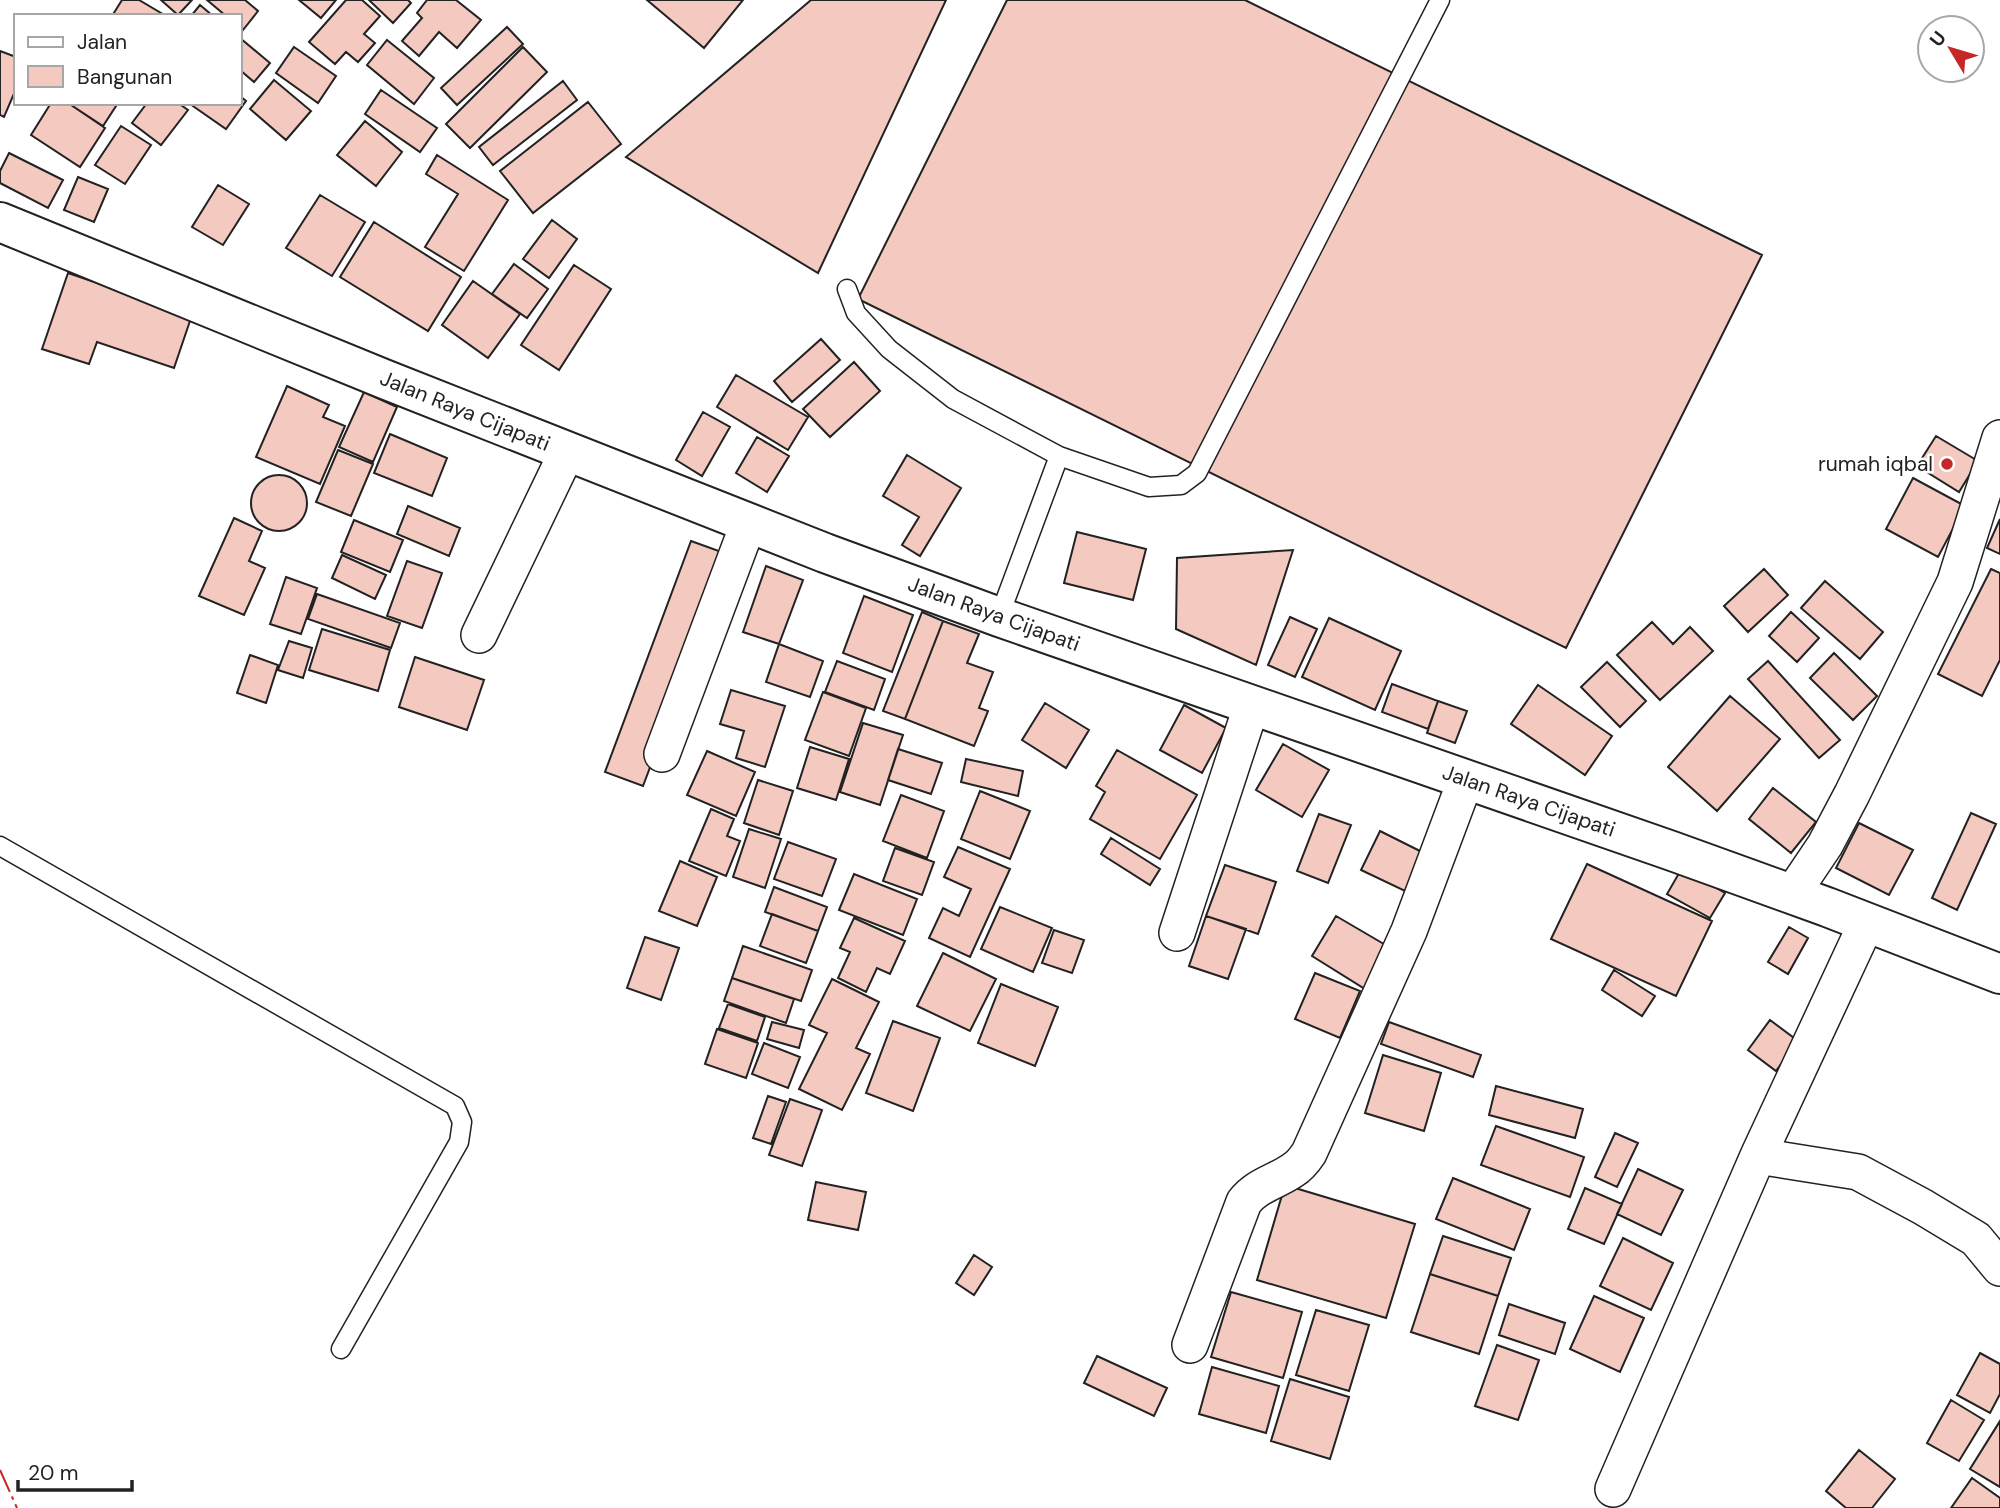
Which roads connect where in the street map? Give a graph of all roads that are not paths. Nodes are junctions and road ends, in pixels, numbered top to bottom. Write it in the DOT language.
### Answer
graph roads {
  1 [pos="1440,0"];
  2 [pos="0,222"];
  3 [pos="847,289"];
  4 [pos="2000,439"];
  5 [pos="567,452"];
  6 [pos="1059,456"];
  7 [pos="749,523"];
  8 [pos="999,617"];
  9 [pos="480,635"];
  10 [pos="1252,704"];
  11 [pos="662,754"];
  12 [pos="1466,779"];
  13 [pos="0,846"];
  14 [pos="1792,894"];
  15 [pos="1867,922"];
  16 [pos="1177,933"];
  17 [pos="2000,974"];
  18 [pos="1758,1156"];
  19 [pos="2000,1268"];
  20 [pos="1190,1345"];
  21 [pos="341,1349"];
  22 [pos="1613,1489"];
  1 -- 6 [label="lane"];
  2 -- 5 [label="main road, Jalan Raya Cijapati"];
  3 -- 6 [label="lane"];
  4 -- 14 [label="street"];
  5 -- 7 [label="main road, Jalan Raya Cijapati"];
  5 -- 9 [label="street"];
  6 -- 8 [label="lane"];
  7 -- 8 [label="main road, Jalan Raya Cijapati"];
  7 -- 11 [label="street"];
  8 -- 10 [label="main road, Jalan Raya Cijapati"];
  10 -- 12 [label="main road, Jalan Raya Cijapati"];
  10 -- 16 [label="street"];
  12 -- 14 [label="main road, Jalan Raya Cijapati"];
  12 -- 20 [label="street"];
  13 -- 21 [label="lane"];
  14 -- 15 [label="main road, Jalan Raya Cijapati"];
  15 -- 17 [label="main road, Jalan Raya Cijapati"];
  15 -- 18 [label="street"];
  18 -- 19 [label="street"];
  18 -- 22 [label="street"];
}
